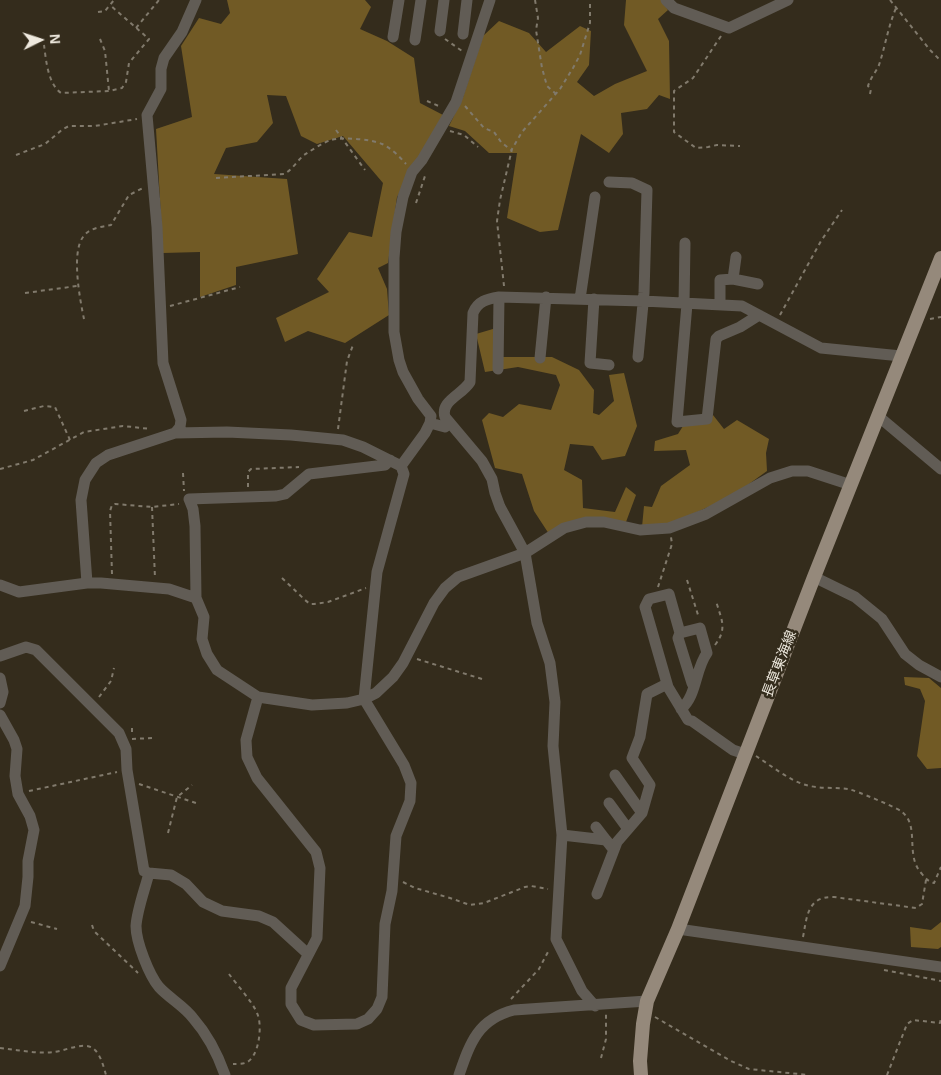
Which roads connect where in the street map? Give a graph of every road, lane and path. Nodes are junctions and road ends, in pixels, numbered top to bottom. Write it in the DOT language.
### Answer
graph roads {
  1 [pos="114,0"];
  2 [pos="160,0"];
  3 [pos="196,0"];
  4 [pos="399,0"];
  5 [pos="421,0"];
  6 [pos="444,0"];
  7 [pos="467,0"];
  8 [pos="490,0"];
  9 [pos="534,0"];
  10 [pos="590,0"];
  11 [pos="666,0"];
  12 [pos="788,0"];
  13 [pos="890,0"];
  14 [pos="110,5"];
  15 [pos="896,8"];
  16 [pos="98,12"];
  17 [pos="136,28"];
  18 [pos="729,28"];
  19 [pos="439,34"];
  20 [pos="463,34"];
  21 [pos="393,37"];
  22 [pos="100,40"];
  23 [pos="415,40"];
  24 [pos="44,45"];
  25 [pos="471,58"];
  26 [pos="941,61"];
  27 [pos="109,91"];
  28 [pos="556,94"];
  29 [pos="870,94"];
  30 [pos="457,101"];
  31 [pos="427,102"];
  32 [pos="451,112"];
  33 [pos="147,115"];
  34 [pos="441,128"];
  35 [pos="336,130"];
  36 [pos="342,138"];
  37 [pos="478,146"];
  38 [pos="740,146"];
  39 [pos="512,151"];
  40 [pos="16,155"];
  41 [pos="422,160"];
  42 [pos="365,170"];
  43 [pos="412,172"];
  44 [pos="216,178"];
  45 [pos="609,182"];
  46 [pos="152,185"];
  47 [pos="595,197"];
  48 [pos="416,203"];
  49 [pos="842,210"];
  50 [pos="685,243"];
  51 [pos="736,257"];
  52 [pos="941,258"];
  53 [pos="732,279"];
  54 [pos="758,284"];
  55 [pos="78,286"];
  56 [pos="240,286"];
  57 [pos="25,294"];
  58 [pos="502,297"];
  59 [pos="546,297"];
  60 [pos="580,299"];
  61 [pos="594,299"];
  62 [pos="643,301"];
  63 [pos="686,304"];
  64 [pos="720,305"];
  65 [pos="160,309"];
  66 [pos="759,315"];
  67 [pos="84,318"];
  68 [pos="775,323"];
  69 [pos="353,345"];
  70 [pos="902,356"];
  71 [pos="638,357"];
  72 [pos="540,358"];
  73 [pos="609,365"];
  74 [pos="498,369"];
  75 [pos="24,411"];
  76 [pos="878,416"];
  77 [pos="430,423"];
  78 [pos="450,423"];
  79 [pos="176,433"];
  80 [pos="162,437"];
  81 [pos="337,439"];
  82 [pos="70,440"];
  83 [pos="390,460"];
  84 [pos="401,466"];
  85 [pos="0,469"];
  86 [pos="941,469"];
  87 [pos="183,473"];
  88 [pos="309,474"];
  89 [pos="851,485"];
  90 [pos="242,498"];
  91 [pos="188,500"];
  92 [pos="152,507"];
  93 [pos="669,528"];
  94 [pos="524,553"];
  95 [pos="814,577"];
  96 [pos="282,578"];
  97 [pos="687,580"];
  98 [pos="88,583"];
  99 [pos="112,584"];
  100 [pos="0,585"];
  101 [pos="155,588"];
  102 [pos="376,589"];
  103 [pos="659,597"];
  104 [pos="196,598"];
  105 [pos="716,601"];
  106 [pos="700,628"];
  107 [pos="680,633"];
  108 [pos="707,653"];
  109 [pos="407,655"];
  110 [pos="0,656"];
  111 [pos="114,668"];
  112 [pos="941,677"];
  113 [pos="0,678"];
  114 [pos="482,679"];
  115 [pos="667,684"];
  116 [pos="694,684"];
  117 [pos="258,697"];
  118 [pos="364,700"];
  119 [pos="0,703"];
  120 [pos="92,707"];
  121 [pos="681,709"];
  122 [pos="0,715"];
  123 [pos="132,728"];
  124 [pos="152,738"];
  125 [pos="746,753"];
  126 [pos="127,776"];
  127 [pos="615,776"];
  128 [pos="192,785"];
  129 [pos="18,794"];
  130 [pos="178,797"];
  131 [pos="609,803"];
  132 [pos="199,804"];
  133 [pos="642,813"];
  134 [pos="596,827"];
  135 [pos="628,830"];
  136 [pos="168,833"];
  137 [pos="562,835"];
  138 [pos="606,840"];
  139 [pos="614,850"];
  140 [pos="941,867"];
  141 [pos="149,873"];
  142 [pos="394,878"];
  143 [pos="927,879"];
  144 [pos="560,892"];
  145 [pos="597,894"];
  146 [pos="21,919"];
  147 [pos="92,925"];
  148 [pos="57,929"];
  149 [pos="678,929"];
  150 [pos="556,939"];
  151 [pos="801,947"];
  152 [pos="308,954"];
  153 [pos="0,966"];
  154 [pos="941,967"];
  155 [pos="150,973"];
  156 [pos="230,974"];
  157 [pos="600,1005"];
  158 [pos="646,1006"];
  159 [pos="504,1013"];
  160 [pos="941,1018"];
  161 [pos="0,1048"];
  162 [pos="601,1058"];
  163 [pos="223,1070"];
  164 [pos="106,1075"];
  165 [pos="459,1075"];
  166 [pos="641,1075"];
  167 [pos="809,1075"];
  168 [pos="887,1075"];
  1 -- 14 [label="path"];
  2 -- 17 [label="path"];
  3 -- 33 [label="street"];
  4 -- 21 [label="street"];
  5 -- 23 [label="street"];
  6 -- 19 [label="street"];
  7 -- 20 [label="street"];
  8 -- 25 [label="street"];
  9 -- 28 [label="path"];
  10 -- 28 [label="path"];
  11 -- 18 [label="street"];
  12 -- 18 [label="street"];
  13 -- 15 [label="path"];
  14 -- 16 [label="path"];
  14 -- 17 [label="path"];
  15 -- 26 [label="path"];
  15 -- 29 [label="path"];
  17 -- 27 [label="path"];
  18 -- 38 [label="path"];
  19 -- 25 [label="path"];
  22 -- 27 [label="path"];
  24 -- 27 [label="path"];
  25 -- 30 [label="street"];
  28 -- 39 [label="path"];
  30 -- 32 [label="street"];
  30 -- 39 [label="path"];
  31 -- 32 [label="path"];
  32 -- 34 [label="street"];
  33 -- 40 [label="path"];
  33 -- 46 [label="street"];
  34 -- 37 [label="path"];
  34 -- 41 [label="street"];
  35 -- 36 [label="path"];
  36 -- 42 [label="path"];
  36 -- 43 [label="path"];
  36 -- 44 [label="path"];
  39 -- 58 [label="path"];
  41 -- 43 [label="street"];
  41 -- 48 [label="path"];
  43 -- 77 [label="street"];
  45 -- 62 [label="street"];
  46 -- 55 [label="path"];
  46 -- 65 [label="street"];
  47 -- 60 [label="street"];
  49 -- 68 [label="path"];
  50 -- 63 [label="street"];
  51 -- 53 [label="street"];
  52 -- 70 [label="main road, 長草東海線"];
  53 -- 54 [label="street"];
  53 -- 64 [label="street"];
  55 -- 57 [label="path"];
  55 -- 67 [label="path"];
  56 -- 65 [label="path"];
  58 -- 59 [label="street"];
  58 -- 74 [label="street"];
  58 -- 78 [label="street"];
  59 -- 60 [label="street"];
  59 -- 72 [label="street"];
  60 -- 61 [label="street"];
  61 -- 62 [label="street"];
  61 -- 73 [label="street"];
  62 -- 63 [label="street"];
  62 -- 71 [label="street"];
  63 -- 64 [label="street"];
  63 -- 66 [label="street"];
  64 -- 66 [label="street"];
  65 -- 79 [label="street"];
  66 -- 68 [label="street"];
  68 -- 70 [label="street"];
  69 -- 81 [label="path"];
  70 -- 76 [label="main road, 長草東海線"];
  75 -- 82 [label="path"];
  76 -- 86 [label="street"];
  76 -- 89 [label="main road, 長草東海線"];
  77 -- 78 [label="street"];
  77 -- 84 [label="street"];
  78 -- 94 [label="street"];
  79 -- 80 [label="street"];
  79 -- 81 [label="street"];
  80 -- 82 [label="path"];
  80 -- 98 [label="street"];
  81 -- 83 [label="street"];
  82 -- 85 [label="path"];
  83 -- 84 [label="street"];
  83 -- 88 [label="street"];
  84 -- 102 [label="street"];
  87 -- 91 [label="path"];
  88 -- 90 [label="street"];
  88 -- 90 [label="path"];
  89 -- 93 [label="street"];
  89 -- 95 [label="main road, 長草東海線"];
  90 -- 91 [label="street"];
  91 -- 92 [label="path"];
  91 -- 104 [label="street"];
  92 -- 99 [label="path"];
  92 -- 101 [label="path"];
  93 -- 94 [label="street"];
  93 -- 103 [label="path"];
  94 -- 109 [label="street"];
  94 -- 137 [label="street"];
  95 -- 112 [label="street"];
  95 -- 125 [label="main road, 長草東海線"];
  96 -- 102 [label="path"];
  97 -- 106 [label="path"];
  98 -- 99 [label="street"];
  98 -- 100 [label="street"];
  99 -- 101 [label="street"];
  101 -- 104 [label="street"];
  102 -- 118 [label="street"];
  103 -- 107 [label="street"];
  103 -- 115 [label="street"];
  104 -- 117 [label="street"];
  105 -- 108 [label="path"];
  106 -- 107 [label="street"];
  106 -- 108 [label="street"];
  107 -- 116 [label="street"];
  108 -- 116 [label="street"];
  109 -- 114 [label="path"];
  109 -- 118 [label="street"];
  110 -- 120 [label="street"];
  111 -- 120 [label="path"];
  113 -- 119 [label="street"];
  115 -- 121 [label="street"];
  115 -- 133 [label="street"];
  116 -- 121 [label="street"];
  117 -- 118 [label="street"];
  117 -- 152 [label="street"];
  118 -- 142 [label="street"];
  120 -- 126 [label="street"];
  121 -- 125 [label="street"];
  122 -- 129 [label="street"];
  123 -- 124 [label="path"];
  125 -- 143 [label="path"];
  125 -- 149 [label="main road, 長草東海線"];
  126 -- 129 [label="path"];
  126 -- 130 [label="path"];
  126 -- 141 [label="street"];
  127 -- 133 [label="street"];
  128 -- 130 [label="path"];
  129 -- 146 [label="street"];
  130 -- 132 [label="path"];
  130 -- 136 [label="path"];
  131 -- 135 [label="street"];
  133 -- 135 [label="street"];
  134 -- 138 [label="street"];
  135 -- 139 [label="street"];
  137 -- 138 [label="street"];
  137 -- 144 [label="street"];
  138 -- 139 [label="street"];
  139 -- 145 [label="street"];
  140 -- 143 [label="path"];
  141 -- 152 [label="street"];
  141 -- 155 [label="street"];
  142 -- 144 [label="path"];
  142 -- 152 [label="street"];
  143 -- 151 [label="path"];
  144 -- 150 [label="street"];
  146 -- 148 [label="path"];
  146 -- 153 [label="street"];
  147 -- 155 [label="path"];
  149 -- 151 [label="street"];
  149 -- 158 [label="main road, 長草東海線"];
  150 -- 157 [label="street"];
  150 -- 159 [label="path"];
  151 -- 154 [label="street"];
  155 -- 163 [label="street"];
  156 -- 163 [label="path"];
  157 -- 158 [label="street"];
  157 -- 159 [label="street"];
  157 -- 162 [label="path"];
  158 -- 166 [label="main road, 長草東海線"];
  158 -- 167 [label="path"];
  159 -- 165 [label="street"];
  160 -- 168 [label="path"];
  161 -- 164 [label="path"];
}
